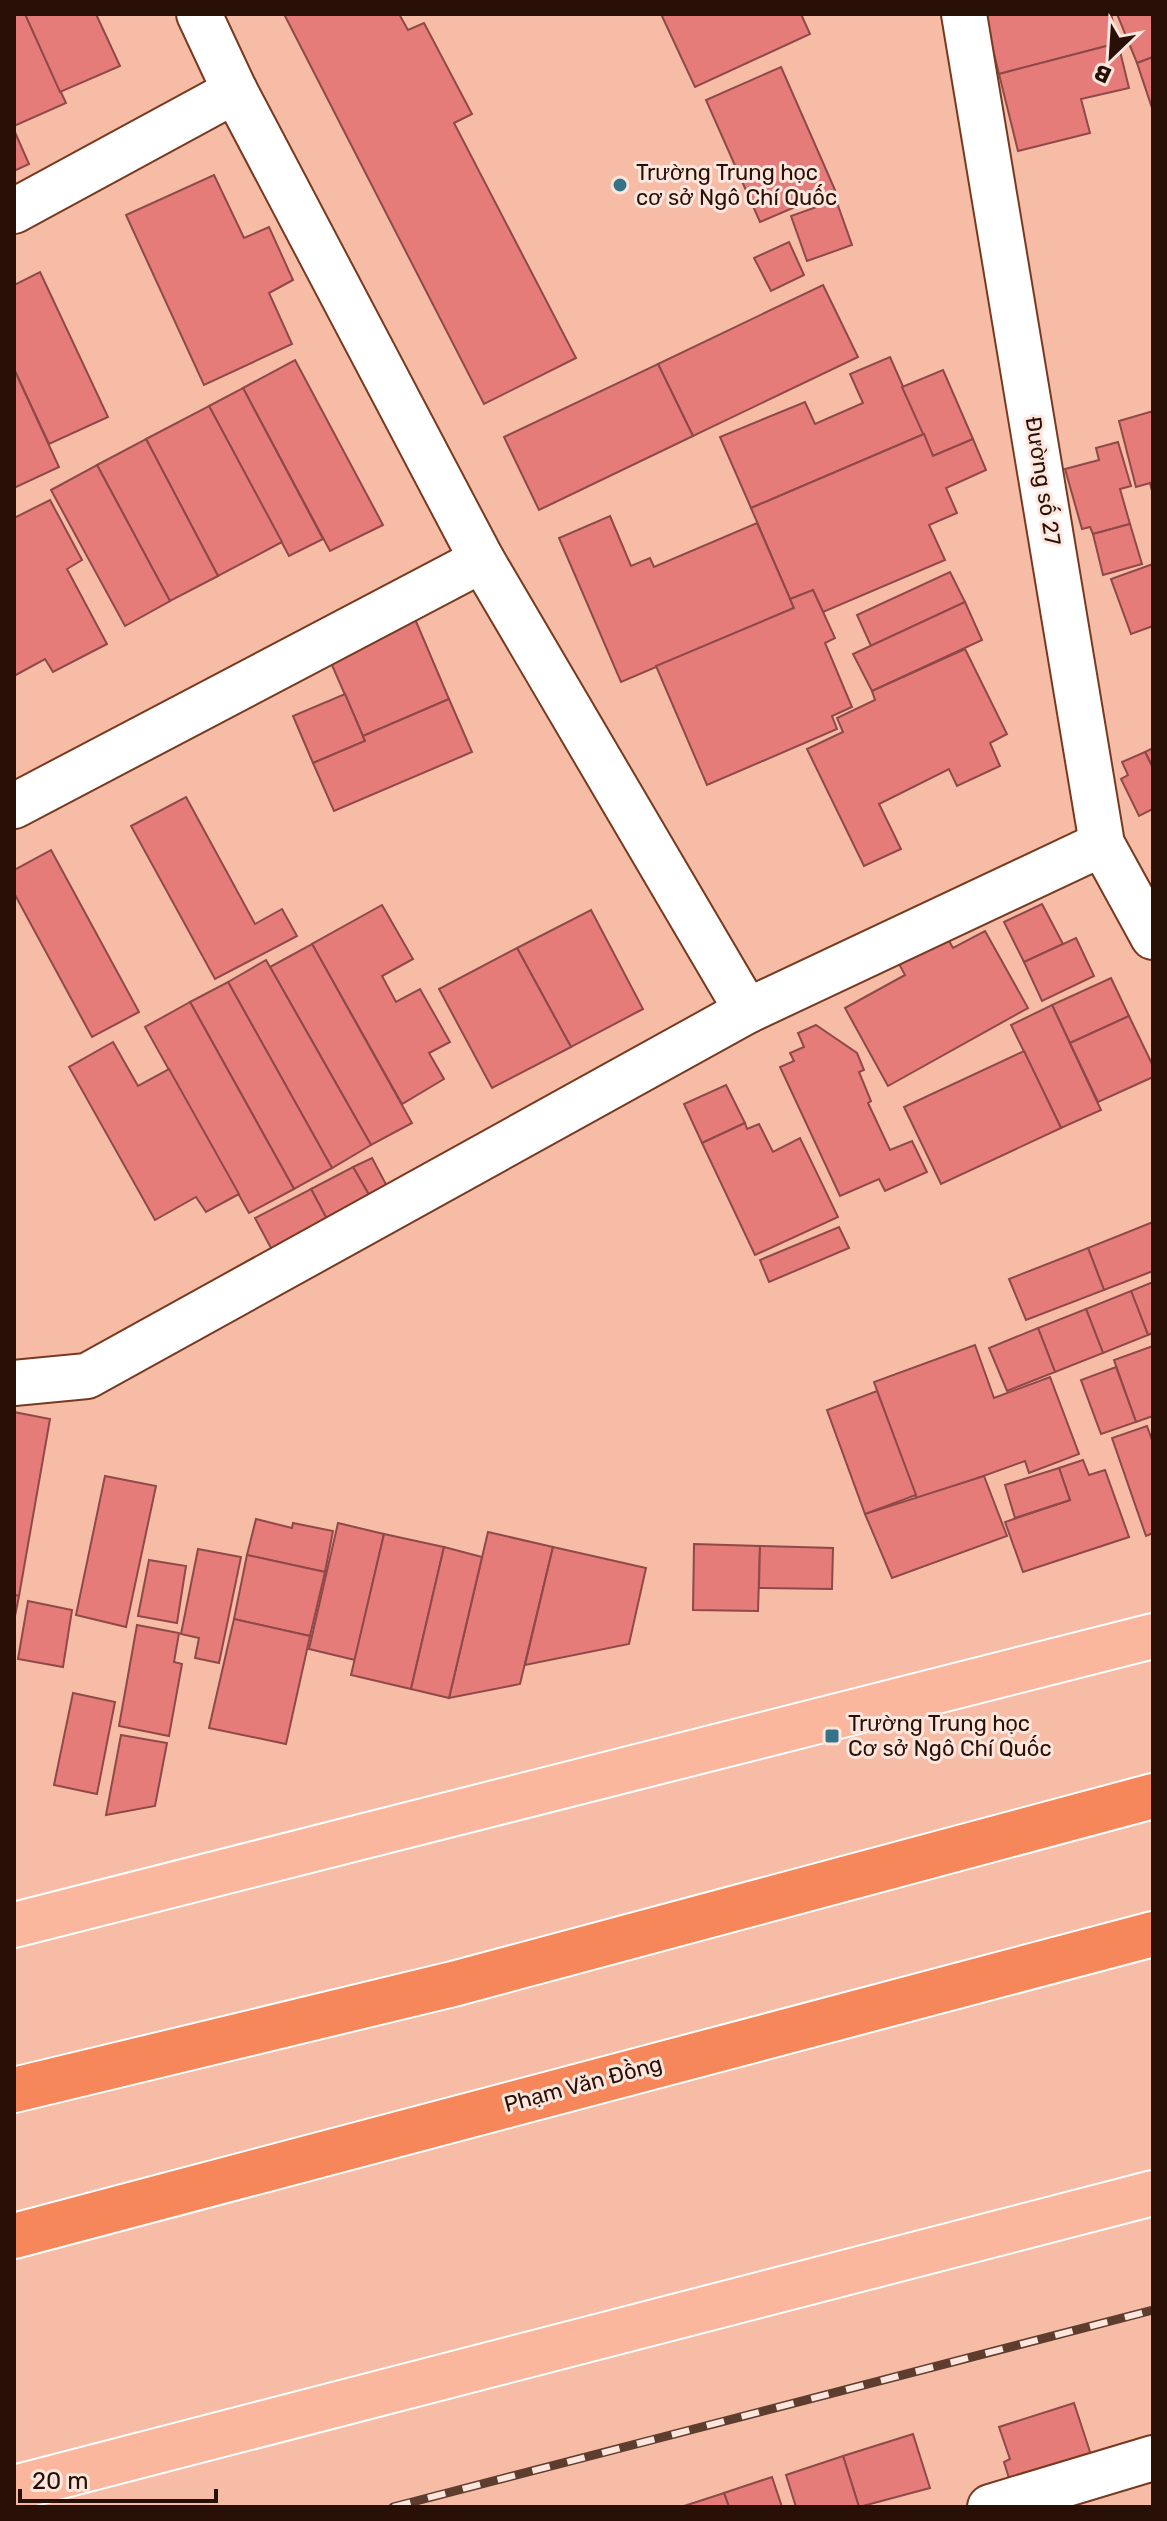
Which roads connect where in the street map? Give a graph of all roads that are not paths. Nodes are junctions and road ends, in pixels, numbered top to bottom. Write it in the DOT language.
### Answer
graph roads {
  1 [pos="199,14"];
  2 [pos="964,14"];
  3 [pos="235,91"];
  4 [pos="14,211"];
  5 [pos="482,560"];
  6 [pos="14,806"];
  7 [pos="1102,844"];
  8 [pos="1153,937"];
  9 [pos="747,1011"];
  10 [pos="14,1383"];
  11 [pos="1153,1636"];
  12 [pos="1153,1796"];
  13 [pos="14,1925"];
  14 [pos="1153,1934"];
  15 [pos="14,2090"];
  16 [pos="1153,2193"];
  17 [pos="14,2236"];
  18 [pos="1153,2458"];
  19 [pos="14,2488"];
  20 [pos="990,2507"];
  1 -- 3 [label="street"];
  2 -- 7 [label="street, Đường số 27"];
  3 -- 4 [label="street"];
  3 -- 5 [label="street"];
  5 -- 6 [label="street"];
  5 -- 9 [label="street"];
  7 -- 8 [label="street, Đường số 27"];
  7 -- 9 [label="street"];
  9 -- 10 [label="street"];
  11 -- 13 [label="main road"];
  12 -- 15 [label="highway"];
  14 -- 17 [label="highway, Phạm Văn Đồng"];
  16 -- 19 [label="main road"];
  18 -- 20 [label="street"];
}
